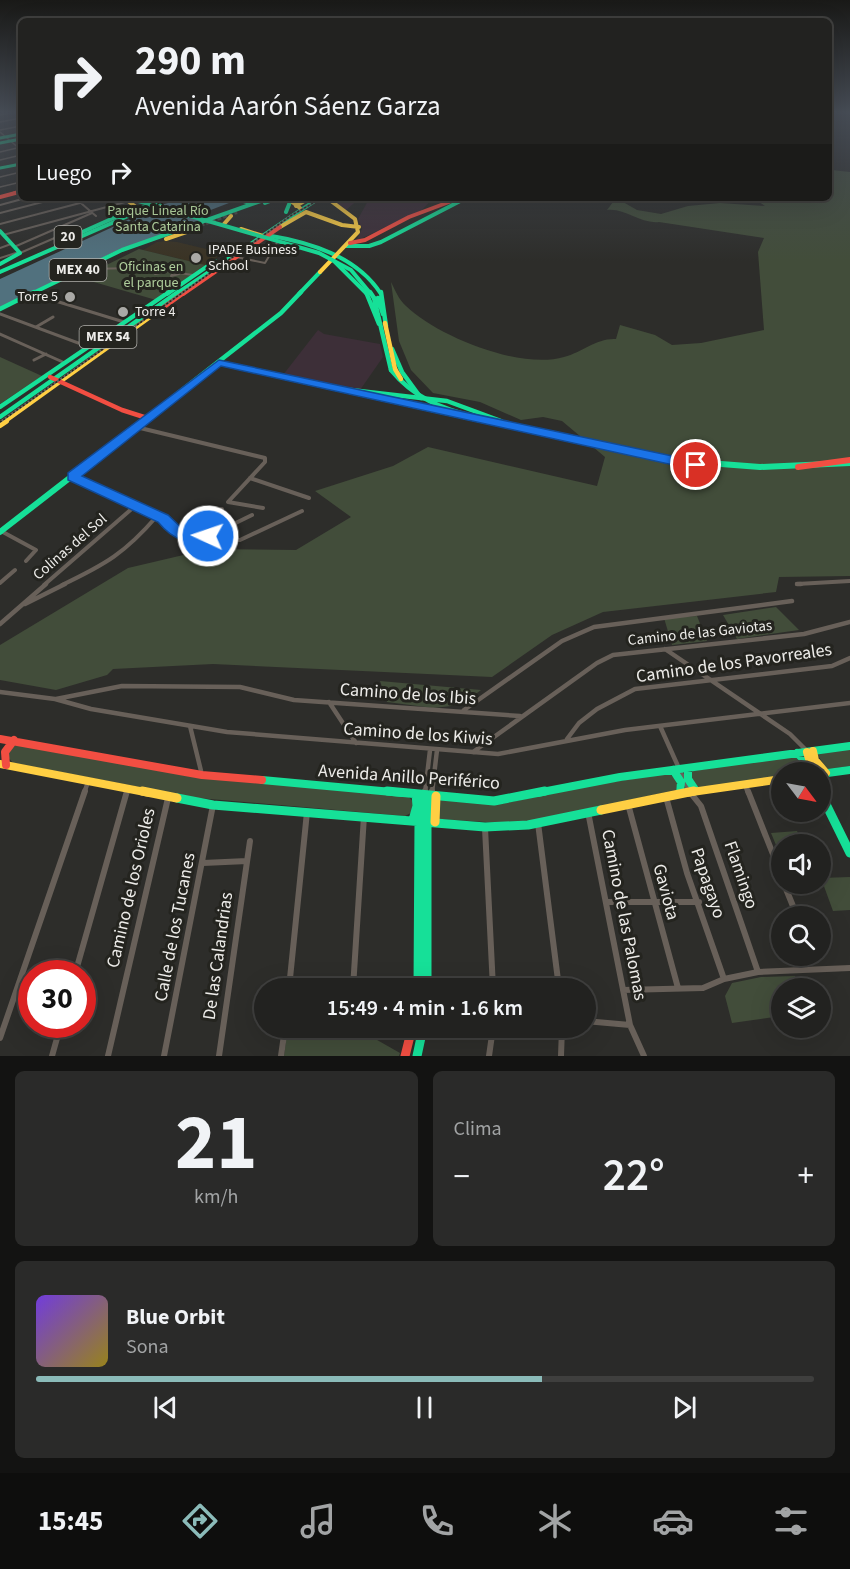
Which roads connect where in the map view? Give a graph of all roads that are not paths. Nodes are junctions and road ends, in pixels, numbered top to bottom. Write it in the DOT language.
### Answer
graph roads {
  1 [pos="18,165"];
  2 [pos="0,168"];
  3 [pos="18,173"];
  4 [pos="0,177"];
  5 [pos="18,183"];
  6 [pos="0,187"];
  7 [pos="18,192"];
  8 [pos="0,197"];
  9 [pos="18,200"];
  10 [pos="46,201"];
  11 [pos="79,201"];
  12 [pos="88,201"];
  13 [pos="130,201"];
  14 [pos="131,201"];
  15 [pos="159,201"];
  16 [pos="162,201"];
  17 [pos="238,201"];
  18 [pos="260,201"];
  19 [pos="266,201"];
  20 [pos="330,201"];
  21 [pos="451,201"];
  22 [pos="460,201"];
  23 [pos="294,202"];
  24 [pos="81,203"];
  25 [pos="0,205"];
  26 [pos="91,212"];
  27 [pos="0,213"];
  28 [pos="234,214"];
  29 [pos="287,214"];
  30 [pos="414,215"];
  31 [pos="96,216"];
  32 [pos="425,220"];
  33 [pos="213,221"];
  34 [pos="0,224"];
  35 [pos="224,224"];
  36 [pos="358,227"];
  37 [pos="80,230"];
  38 [pos="184,231"];
  39 [pos="2,233"];
  40 [pos="263,235"];
  41 [pos="159,237"];
  42 [pos="371,237"];
  43 [pos="279,240"];
  44 [pos="152,242"];
  45 [pos="381,242"];
  46 [pos="348,244"];
  47 [pos="53,247"];
  48 [pos="0,248"];
  49 [pos="16,249"];
  50 [pos="236,257"];
  51 [pos="335,257"];
  52 [pos="0,258"];
  53 [pos="215,261"];
  54 [pos="105,265"];
  55 [pos="340,266"];
  56 [pos="327,267"];
  57 [pos="0,268"];
  58 [pos="211,269"];
  59 [pos="362,271"];
  60 [pos="171,273"];
  61 [pos="193,275"];
  62 [pos="352,275"];
  63 [pos="186,280"];
  64 [pos="36,295"];
  65 [pos="0,312"];
  66 [pos="53,317"];
  67 [pos="124,322"];
  68 [pos="382,325"];
  69 [pos="36,327"];
  70 [pos="0,334"];
  71 [pos="390,345"];
  72 [pos="89,347"];
  73 [pos="46,353"];
  74 [pos="34,360"];
  75 [pos="217,362"];
  76 [pos="65,363"];
  77 [pos="393,369"];
  78 [pos="51,378"];
  79 [pos="60,382"];
  80 [pos="393,398"];
  81 [pos="423,398"];
  82 [pos="419,407"];
  83 [pos="0,410"];
  84 [pos="0,417"];
  85 [pos="146,418"];
  86 [pos="502,422"];
  87 [pos="0,425"];
  88 [pos="136,427"];
  89 [pos="850,462"];
  90 [pos="71,476"];
  91 [pos="250,478"];
  92 [pos="309,498"];
  93 [pos="135,506"];
  94 [pos="263,508"];
  95 [pos="222,509"];
  96 [pos="302,510"];
  97 [pos="252,515"];
  98 [pos="157,516"];
  99 [pos="173,530"];
  100 [pos="0,531"];
  101 [pos="204,538"];
  102 [pos="26,561"];
  103 [pos="15,570"];
  104 [pos="850,580"];
  105 [pos="0,583"];
  106 [pos="797,584"];
  107 [pos="40,589"];
  108 [pos="45,596"];
  109 [pos="792,601"];
  110 [pos="22,606"];
  111 [pos="850,622"];
  112 [pos="0,624"];
  113 [pos="665,649"];
  114 [pos="850,658"];
  115 [pos="711,679"];
  116 [pos="0,692"];
  117 [pos="55,699"];
  118 [pos="294,700"];
  119 [pos="328,702"];
  120 [pos="850,703"];
  121 [pos="464,711"];
  122 [pos="761,714"];
  123 [pos="520,716"];
  124 [pos="190,726"];
  125 [pos="660,726"];
  126 [pos="0,739"];
  127 [pos="567,739"];
  128 [pos="14,740"];
  129 [pos="357,743"];
  130 [pos="850,746"];
  131 [pos="430,750"];
  132 [pos="436,750"];
  133 [pos="472,752"];
  134 [pos="810,752"];
  135 [pos="797,753"];
  136 [pos="805,762"];
  137 [pos="812,762"];
  138 [pos="817,762"];
  139 [pos="3,765"];
  140 [pos="688,769"];
  141 [pos="676,770"];
  142 [pos="850,770"];
  143 [pos="831,773"];
  144 [pos="202,775"];
  145 [pos="771,780"];
  146 [pos="88,782"];
  147 [pos="745,784"];
  148 [pos="128,789"];
  149 [pos="692,791"];
  150 [pos="680,793"];
  151 [pos="416,794"];
  152 [pos="431,796"];
  153 [pos="666,796"];
  154 [pos="168,797"];
  155 [pos="628,803"];
  156 [pos="213,804"];
  157 [pos="307,811"];
  158 [pos="588,811"];
  159 [pos="831,814"];
  160 [pos="364,816"];
  161 [pos="416,820"];
  162 [pos="427,822"];
  163 [pos="435,822"];
  164 [pos="538,823"];
  165 [pos="485,827"];
  166 [pos="250,841"];
  167 [pos="771,849"];
  168 [pos="850,853"];
  169 [pos="247,861"];
  170 [pos="203,863"];
  171 [pos="606,902"];
  172 [pos="653,902"];
  173 [pos="699,902"];
  174 [pos="79,960"];
  175 [pos="850,968"];
  176 [pos="758,972"];
  177 [pos="290,978"];
  178 [pos="354,978"];
  179 [pos="418,978"];
  180 [pos="427,978"];
  181 [pos="493,978"];
  182 [pos="558,978"];
  183 [pos="724,979"];
  184 [pos="678,988"];
  185 [pos="623,990"];
  186 [pos="596,1022"];
  187 [pos="630,1025"];
  188 [pos="0,1038"];
  189 [pos="56,1038"];
  190 [pos="284,1038"];
  191 [pos="410,1038"];
  192 [pos="421,1038"];
  193 [pos="492,1038"];
  194 [pos="562,1038"];
  195 [pos="406,1053"];
  196 [pos="51,1056"];
  197 [pos="108,1056"];
  198 [pos="165,1056"];
  199 [pos="219,1056"];
  200 [pos="281,1056"];
  201 [pos="418,1056"];
  202 [pos="489,1056"];
  203 [pos="561,1056"];
  204 [pos="644,1056"];
  1 -- 2 [label="main road"];
  3 -- 4 [label="street"];
  5 -- 6 [label="street"];
  7 -- 8 [label="main road"];
  9 -- 25 [label="street"];
  10 -- 27 [label="street"];
  11 -- 24 [label="street"];
  12 -- 24 [label="street"];
  13 -- 26 [label="street"];
  14 -- 57 [label="main road, 20"];
  15 -- 37 [label="main road, bridge"];
  15 -- 68 [label="main road, bridge"];
  16 -- 47 [label="main road, 20"];
  17 -- 18 [label="main road"];
  17 -- 33 [label="main road"];
  18 -- 28 [label="main road"];
  18 -- 33 [label="main road"];
  19 -- 28 [label="main road"];
  20 -- 36 [label="main road"];
  21 -- 30 [label="main road"];
  22 -- 32 [label="main road"];
  23 -- 29 [label="main road"];
  23 -- 29 [label="main road, MEX 54"];
  24 -- 26 [label="street"];
  24 -- 34 [label="street"];
  26 -- 31 [label="street"];
  26 -- 39 [label="street"];
  26 -- 49 [label="street"];
  28 -- 33 [label="main road"];
  28 -- 35 [label="main road"];
  29 -- 40 [label="main road, MEX 54"];
  30 -- 32 [label="main road"];
  30 -- 42 [label="main road"];
  32 -- 45 [label="main road"];
  33 -- 35 [label="main road"];
  33 -- 41 [label="main road"];
  33 -- 41 [label="main road, MEX 40"];
  33 -- 44 [label="main road"];
  35 -- 40 [label="main road"];
  36 -- 40 [label="main road"];
  36 -- 46 [label="main road"];
  37 -- 47 [label="main road"];
  37 -- 49 [label="street"];
  38 -- 44 [label="main road, MEX 40"];
  39 -- 49 [label="main road"];
  40 -- 43 [label="main road"];
  40 -- 50 [label="main road"];
  40 -- 51 [label="main road"];
  40 -- 53 [label="main road, MEX 54"];
  40 -- 58 [label="main road, MEX 54"];
  41 -- 65 [label="main road, MEX 40"];
  42 -- 45 [label="main road"];
  42 -- 46 [label="main road"];
  43 -- 50 [label="street"];
  43 -- 51 [label="main road"];
  44 -- 54 [label="main road, MEX 40"];
  45 -- 46 [label="main road"];
  46 -- 51 [label="main road"];
  47 -- 57 [label="main road, 20"];
  48 -- 49 [label="street"];
  49 -- 52 [label="street"];
  49 -- 57 [label="main road"];
  50 -- 79 [label="main road"];
  51 -- 55 [label="main road"];
  51 -- 56 [label="main road"];
  51 -- 59 [label="main road"];
  51 -- 75 [label="main road"];
  53 -- 58 [label="main road"];
  53 -- 61 [label="main road"];
  53 -- 78 [label="main road, MEX 54"];
  54 -- 60 [label="street"];
  54 -- 64 [label="main road, MEX 40"];
  55 -- 56 [label="main road"];
  55 -- 62 [label="main road"];
  56 -- 75 [label="main road"];
  58 -- 78 [label="main road, MEX 54"];
  59 -- 62 [label="main road"];
  59 -- 68 [label="main road"];
  60 -- 61 [label="street"];
  60 -- 63 [label="street"];
  61 -- 63 [label="main road"];
  62 -- 68 [label="main road"];
  63 -- 67 [label="main road"];
  64 -- 65 [label="main road, MEX 40"];
  64 -- 67 [label="street"];
  65 -- 69 [label="street"];
  66 -- 69 [label="street"];
  67 -- 72 [label="main road"];
  68 -- 71 [label="main road"];
  68 -- 77 [label="main road"];
  69 -- 72 [label="street"];
  70 -- 73 [label="street"];
  71 -- 77 [label="main road"];
  71 -- 81 [label="main road"];
  72 -- 76 [label="main road"];
  73 -- 74 [label="street"];
  73 -- 76 [label="street"];
  75 -- 80 [label="main road"];
  75 -- 85 [label="main road"];
  76 -- 83 [label="main road"];
  77 -- 86 [label="main road, bridge"];
  78 -- 79 [label="main road"];
  78 -- 83 [label="main road, MEX 54"];
  78 -- 84 [label="main road, MEX 54"];
  79 -- 85 [label="main road"];
  79 -- 87 [label="main road"];
  80 -- 81 [label="main road"];
  80 -- 82 [label="main road"];
  81 -- 82 [label="main road"];
  81 -- 86 [label="main road"];
  82 -- 86 [label="main road"];
  85 -- 88 [label="main road"];
  85 -- 90 [label="main road"];
  86 -- 89 [label="main road"];
  88 -- 90 [label="main road"];
  88 -- 91 [label="street"];
  90 -- 93 [label="street"];
  90 -- 100 [label="main road"];
  91 -- 92 [label="street"];
  91 -- 94 [label="street"];
  93 -- 98 [label="street"];
  93 -- 107 [label="street, Colinas del Sol"];
  95 -- 99 [label="street"];
  96 -- 101 [label="street"];
  97 -- 101 [label="street"];
  98 -- 99 [label="street"];
  98 -- 108 [label="street"];
  99 -- 101 [label="street"];
  100 -- 102 [label="street"];
  103 -- 105 [label="street"];
  104 -- 106 [label="street"];
  107 -- 108 [label="street"];
  107 -- 110 [label="street, Colinas del Sol"];
  108 -- 110 [label="street"];
  109 -- 121 [label="street"];
  110 -- 112 [label="street"];
  111 -- 113 [label="street, Camino de las Gaviotas"];
  113 -- 115 [label="street"];
  113 -- 123 [label="street, Camino de las Gaviotas"];
  114 -- 115 [label="street, Camino de los Pavorreales"];
  115 -- 122 [label="street"];
  115 -- 127 [label="street, Camino de los Pavorreales"];
  116 -- 117 [label="street, Camino de los Kiwis"];
  117 -- 118 [label="street, Camino de los Kiwis"];
  117 -- 124 [label="street, Camino de los Kiwis"];
  118 -- 119 [label="street, Camino de los Ibis"];
  119 -- 121 [label="street, Camino de los Ibis"];
  119 -- 129 [label="street"];
  120 -- 122 [label="street, Camino de los Kiwis"];
  121 -- 123 [label="street, Camino de los Ibis"];
  122 -- 125 [label="street, Camino de los Kiwis"];
  122 -- 134 [label="street"];
  123 -- 133 [label="street, Camino de las Gaviotas"];
  124 -- 129 [label="street, Camino de los Kiwis"];
  124 -- 144 [label="street"];
  125 -- 127 [label="street, Camino de los Kiwis"];
  125 -- 141 [label="street, Flamingo"];
  126 -- 128 [label="main road, Avenida Anillo Periférico"];
  127 -- 133 [label="street, Camino de los Kiwis"];
  128 -- 139 [label="main road"];
  128 -- 144 [label="main road, Avenida Anillo Periférico"];
  129 -- 131 [label="street, Camino de los Kiwis"];
  130 -- 134 [label="main road, Avenida Anillo Periférico"];
  131 -- 132 [label="street, Camino de los Kiwis"];
  131 -- 152 [label="street"];
  132 -- 133 [label="street, Camino de los Kiwis"];
  132 -- 152 [label="street"];
  134 -- 135 [label="main road, Avenida Anillo Periférico"];
  134 -- 137 [label="main road"];
  134 -- 138 [label="main road"];
  135 -- 136 [label="main road"];
  135 -- 140 [label="main road, Avenida Anillo Periférico"];
  139 -- 146 [label="main road"];
  140 -- 141 [label="main road, Avenida Anillo Periférico"];
  140 -- 149 [label="main road"];
  141 -- 149 [label="street, Flamingo"];
  141 -- 150 [label="main road"];
  141 -- 152 [label="main road, Avenida Anillo Periférico"];
  142 -- 143 [label="main road"];
  144 -- 151 [label="main road, Avenida Anillo Periférico"];
  145 -- 147 [label="main road"];
  146 -- 148 [label="main road"];
  146 -- 188 [label="street"];
  147 -- 149 [label="main road"];
  147 -- 167 [label="street"];
  148 -- 154 [label="main road"];
  148 -- 174 [label="street"];
  149 -- 150 [label="main road"];
  149 -- 176 [label="street, Flamingo"];
  150 -- 153 [label="main road"];
  151 -- 152 [label="main road, Avenida Anillo Periférico"];
  151 -- 161 [label="main road"];
  152 -- 161 [label="main road"];
  152 -- 162 [label="main road"];
  152 -- 163 [label="main road"];
  153 -- 155 [label="main road"];
  153 -- 173 [label="street, Papagayo"];
  154 -- 156 [label="main road"];
  154 -- 197 [label="street, Camino de los Orioles"];
  155 -- 158 [label="main road"];
  155 -- 172 [label="street, Gaviota"];
  156 -- 157 [label="main road"];
  156 -- 170 [label="street, Calle de los Tucanes"];
  157 -- 160 [label="main road"];
  157 -- 177 [label="street"];
  158 -- 164 [label="main road"];
  158 -- 171 [label="street, Camino de las Palomas"];
  159 -- 168 [label="main road"];
  160 -- 161 [label="main road"];
  160 -- 178 [label="street"];
  161 -- 162 [label="main road"];
  161 -- 179 [label="main road"];
  162 -- 163 [label="main road"];
  162 -- 180 [label="main road"];
  163 -- 165 [label="main road"];
  164 -- 165 [label="main road"];
  164 -- 182 [label="street"];
  165 -- 181 [label="street"];
  166 -- 169 [label="street, De las Calandrias"];
  169 -- 170 [label="street"];
  169 -- 199 [label="street, De las Calandrias"];
  170 -- 198 [label="street, Calle de los Tucanes"];
  171 -- 172 [label="street"];
  171 -- 185 [label="street, Camino de las Palomas"];
  172 -- 173 [label="street"];
  172 -- 184 [label="street, Gaviota"];
  173 -- 183 [label="street, Papagayo"];
  175 -- 176 [label="street"];
  176 -- 183 [label="street"];
  183 -- 184 [label="street"];
  184 -- 185 [label="street"];
  185 -- 187 [label="street, Camino de las Palomas"];
  186 -- 187 [label="street"];
  187 -- 204 [label="street, Camino de las Palomas"];
  189 -- 196 [label="street"];
  190 -- 200 [label="street"];
  191 -- 195 [label="main road"];
  192 -- 201 [label="main road"];
  193 -- 202 [label="street"];
  194 -- 203 [label="street"];
  195 -- 201 [label="street"];
}
